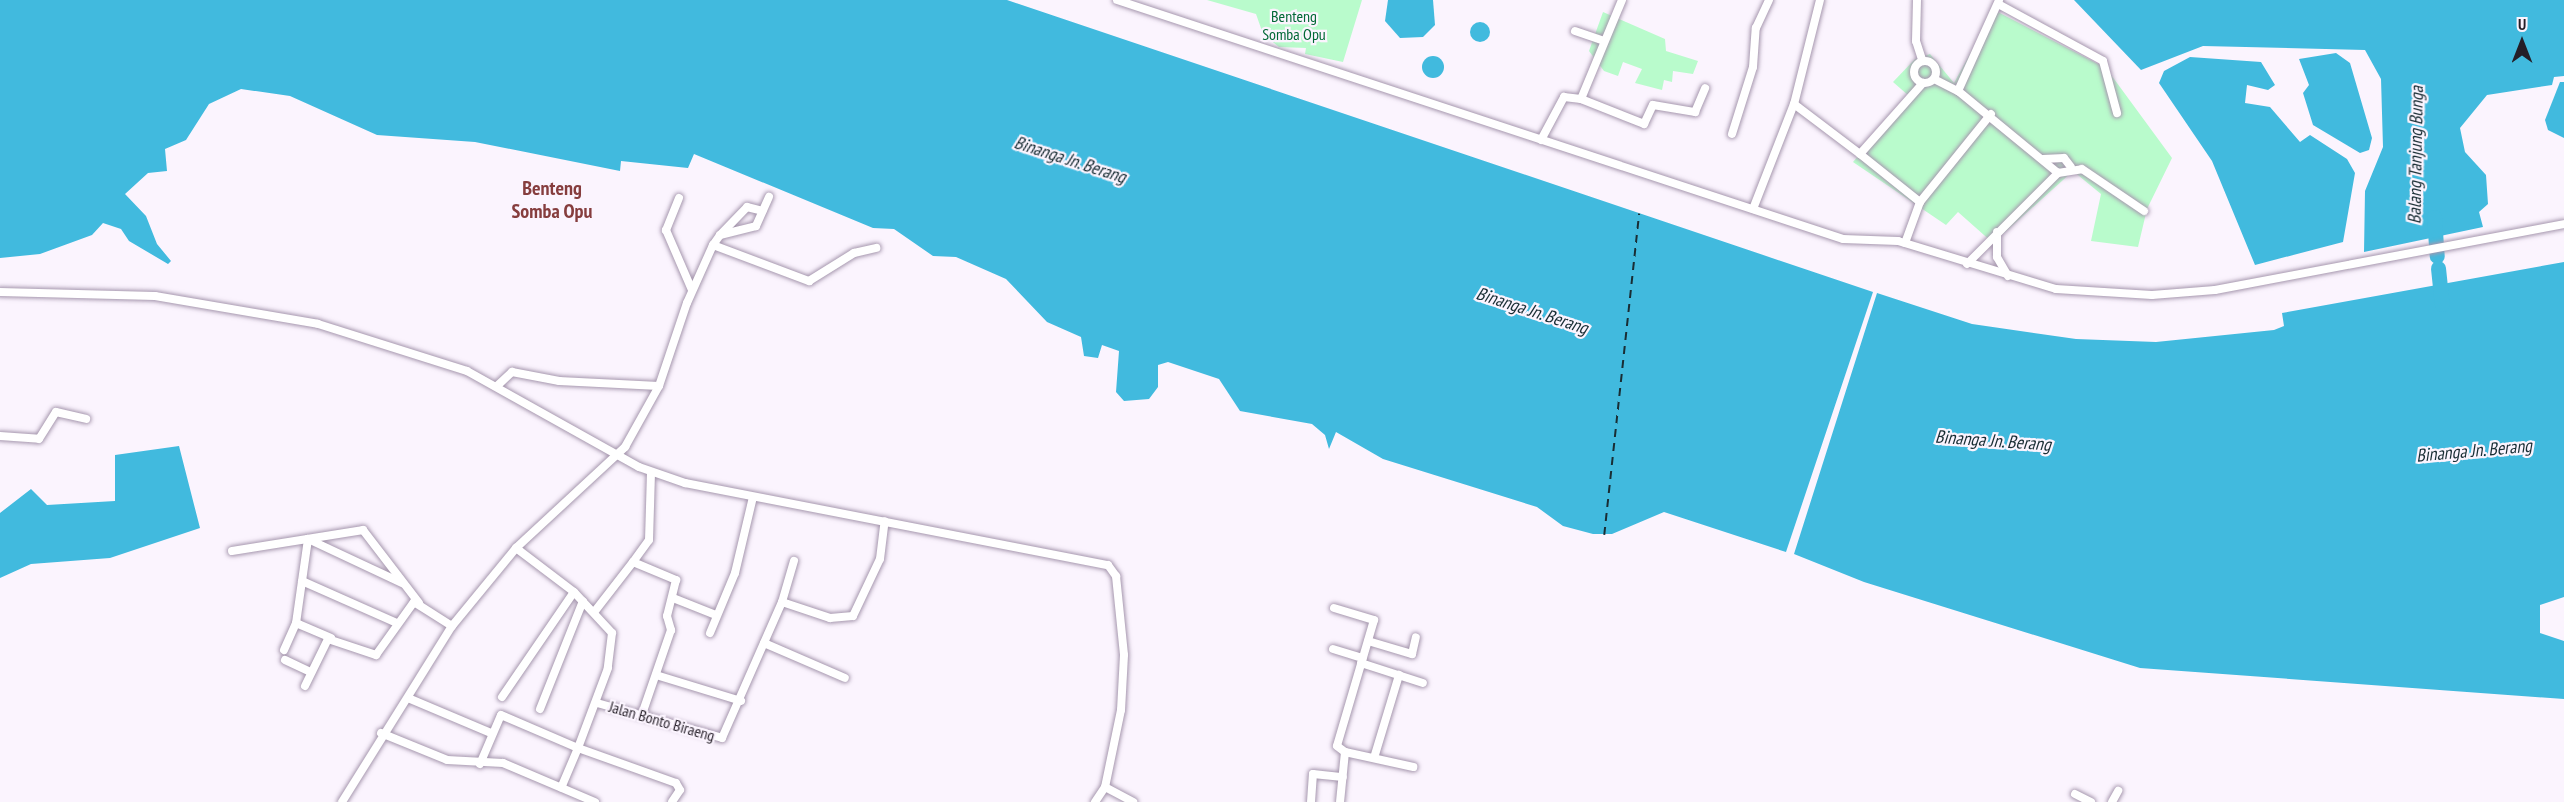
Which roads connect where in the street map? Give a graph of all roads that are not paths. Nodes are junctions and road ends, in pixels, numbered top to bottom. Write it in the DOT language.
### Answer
graph roads {
  1 [pos="1117,0"];
  2 [pos="1622,0"];
  3 [pos="1768,0"];
  4 [pos="1820,0"];
  5 [pos="1917,0"];
  6 [pos="1999,2"];
  7 [pos="1575,31"];
  8 [pos="1604,41"];
  9 [pos="1922,60"];
  10 [pos="1934,79"];
  11 [pos="1923,83"];
  12 [pos="1705,88"];
  13 [pos="1958,91"];
  14 [pos="1581,99"];
  15 [pos="1794,104"];
  16 [pos="2116,113"];
  17 [pos="1991,114"];
  18 [pos="1732,134"];
  19 [pos="1541,140"];
  20 [pos="1860,154"];
  21 [pos="2043,159"];
  22 [pos="2071,167"];
  23 [pos="2058,173"];
  24 [pos="769,197"];
  25 [pos="680,198"];
  26 [pos="1920,202"];
  27 [pos="1753,209"];
  28 [pos="763,211"];
  29 [pos="2144,211"];
  30 [pos="2564,224"];
  31 [pos="1997,232"];
  32 [pos="720,235"];
  33 [pos="1905,243"];
  34 [pos="713,245"];
  35 [pos="876,248"];
  36 [pos="1967,264"];
  37 [pos="2008,276"];
  38 [pos="692,290"];
  39 [pos="0,292"];
  40 [pos="496,386"];
  41 [pos="659,386"];
  42 [pos="86,419"];
  43 [pos="0,436"];
  44 [pos="615,454"];
  45 [pos="651,472"];
  46 [pos="753,497"];
  47 [pos="885,521"];
  48 [pos="308,539"];
  49 [pos="516,548"];
  50 [pos="232,551"];
  51 [pos="794,561"];
  52 [pos="633,562"];
  53 [pos="302,581"];
  54 [pos="404,584"];
  55 [pos="574,592"];
  56 [pos="673,598"];
  57 [pos="583,601"];
  58 [pos="782,602"];
  59 [pos="419,603"];
  60 [pos="1334,609"];
  61 [pos="594,611"];
  62 [pos="716,615"];
  63 [pos="296,623"];
  64 [pos="396,623"];
  65 [pos="452,626"];
  66 [pos="710,633"];
  67 [pos="331,638"];
  68 [pos="1416,638"];
  69 [pos="1368,641"];
  70 [pos="764,643"];
  71 [pos="1333,649"];
  72 [pos="284,650"];
  73 [pos="285,660"];
  74 [pos="1362,660"];
  75 [pos="311,672"];
  76 [pos="656,675"];
  77 [pos="1399,675"];
  78 [pos="845,678"];
  79 [pos="1423,682"];
  80 [pos="305,686"];
  81 [pos="502,697"];
  82 [pos="408,698"];
  83 [pos="741,700"];
  84 [pos="597,703"];
  85 [pos="540,709"];
  86 [pos="642,714"];
  87 [pos="381,733"];
  88 [pos="491,733"];
  89 [pos="578,748"];
  90 [pos="1345,752"];
  91 [pos="1374,758"];
  92 [pos="480,764"];
  93 [pos="1413,767"];
  94 [pos="1343,777"];
  95 [pos="1105,787"];
  96 [pos="561,788"];
  97 [pos="2118,791"];
  98 [pos="2075,794"];
  99 [pos="342,802"];
  100 [pos="595,802"];
  101 [pos="672,802"];
  102 [pos="1095,802"];
  103 [pos="1133,802"];
  104 [pos="1311,802"];
  105 [pos="1340,802"];
  106 [pos="2091,802"];
  107 [pos="2112,802"];
  1 -- 19 [label="street"];
  2 -- 8 [label="street"];
  3 -- 18 [label="street"];
  4 -- 15 [label="street"];
  5 -- 9 [label="street"];
  6 -- 13 [label="street"];
  6 -- 16 [label="street"];
  7 -- 8 [label="street"];
  8 -- 14 [label="street"];
  9 -- 10 [label="street"];
  9 -- 11 [label="street"];
  10 -- 11 [label="street"];
  10 -- 13 [label="street"];
  11 -- 20 [label="street"];
  12 -- 14 [label="street"];
  13 -- 17 [label="street"];
  14 -- 19 [label="street"];
  15 -- 20 [label="street"];
  15 -- 27 [label="street"];
  17 -- 21 [label="street"];
  17 -- 26 [label="street"];
  19 -- 27 [label="street"];
  20 -- 26 [label="street"];
  21 -- 22 [label="street"];
  21 -- 23 [label="street"];
  22 -- 23 [label="street"];
  22 -- 29 [label="street"];
  23 -- 31 [label="street"];
  24 -- 28 [label="street"];
  25 -- 38 [label="street"];
  26 -- 33 [label="street"];
  27 -- 33 [label="street"];
  28 -- 32 [label="street"];
  28 -- 32 [label="street"];
  30 -- 37 [label="street"];
  31 -- 36 [label="street"];
  31 -- 37 [label="street"];
  32 -- 34 [label="street"];
  33 -- 36 [label="street"];
  34 -- 35 [label="street"];
  34 -- 38 [label="street"];
  36 -- 37 [label="street"];
  38 -- 41 [label="street"];
  39 -- 40 [label="street"];
  40 -- 41 [label="street"];
  40 -- 44 [label="street"];
  41 -- 44 [label="street"];
  42 -- 43 [label="street"];
  44 -- 45 [label="street"];
  44 -- 49 [label="street"];
  45 -- 46 [label="street"];
  45 -- 52 [label="street"];
  46 -- 47 [label="street"];
  46 -- 62 [label="street"];
  47 -- 58 [label="street"];
  47 -- 95 [label="street"];
  48 -- 50 [label="street"];
  48 -- 53 [label="street"];
  48 -- 54 [label="street"];
  48 -- 54 [label="street"];
  49 -- 55 [label="street"];
  49 -- 65 [label="street"];
  51 -- 58 [label="street"];
  52 -- 56 [label="street"];
  52 -- 61 [label="street"];
  53 -- 63 [label="street"];
  53 -- 64 [label="street"];
  54 -- 59 [label="street"];
  55 -- 57 [label="street"];
  55 -- 81 [label="street"];
  56 -- 62 [label="street"];
  56 -- 76 [label="street"];
  57 -- 61 [label="street"];
  57 -- 85 [label="street"];
  58 -- 70 [label="street"];
  59 -- 64 [label="street"];
  59 -- 65 [label="street"];
  60 -- 69 [label="street"];
  61 -- 84 [label="street"];
  62 -- 66 [label="street"];
  63 -- 67 [label="street"];
  63 -- 72 [label="street"];
  64 -- 67 [label="street"];
  65 -- 82 [label="street"];
  67 -- 75 [label="street"];
  68 -- 69 [label="street"];
  69 -- 74 [label="street"];
  70 -- 78 [label="street"];
  70 -- 83 [label="street"];
  71 -- 74 [label="street"];
  73 -- 75 [label="street"];
  74 -- 77 [label="street"];
  74 -- 90 [label="street"];
  75 -- 80 [label="street"];
  76 -- 83 [label="street"];
  76 -- 86 [label="street"];
  77 -- 79 [label="street"];
  77 -- 91 [label="street"];
  82 -- 87 [label="street"];
  82 -- 88 [label="street"];
  83 -- 86 [label="street, Jalan Bonto Biraeng"];
  84 -- 86 [label="street, Jalan Bonto Biraeng"];
  84 -- 89 [label="street"];
  87 -- 92 [label="street"];
  87 -- 99 [label="street"];
  88 -- 89 [label="street"];
  88 -- 92 [label="street"];
  89 -- 96 [label="street"];
  89 -- 101 [label="street"];
  90 -- 91 [label="street"];
  90 -- 94 [label="street"];
  91 -- 93 [label="street"];
  92 -- 96 [label="street"];
  94 -- 104 [label="street"];
  94 -- 105 [label="street"];
  95 -- 102 [label="street"];
  95 -- 103 [label="street"];
  96 -- 100 [label="street"];
  97 -- 107 [label="street"];
  98 -- 106 [label="street"];
}
